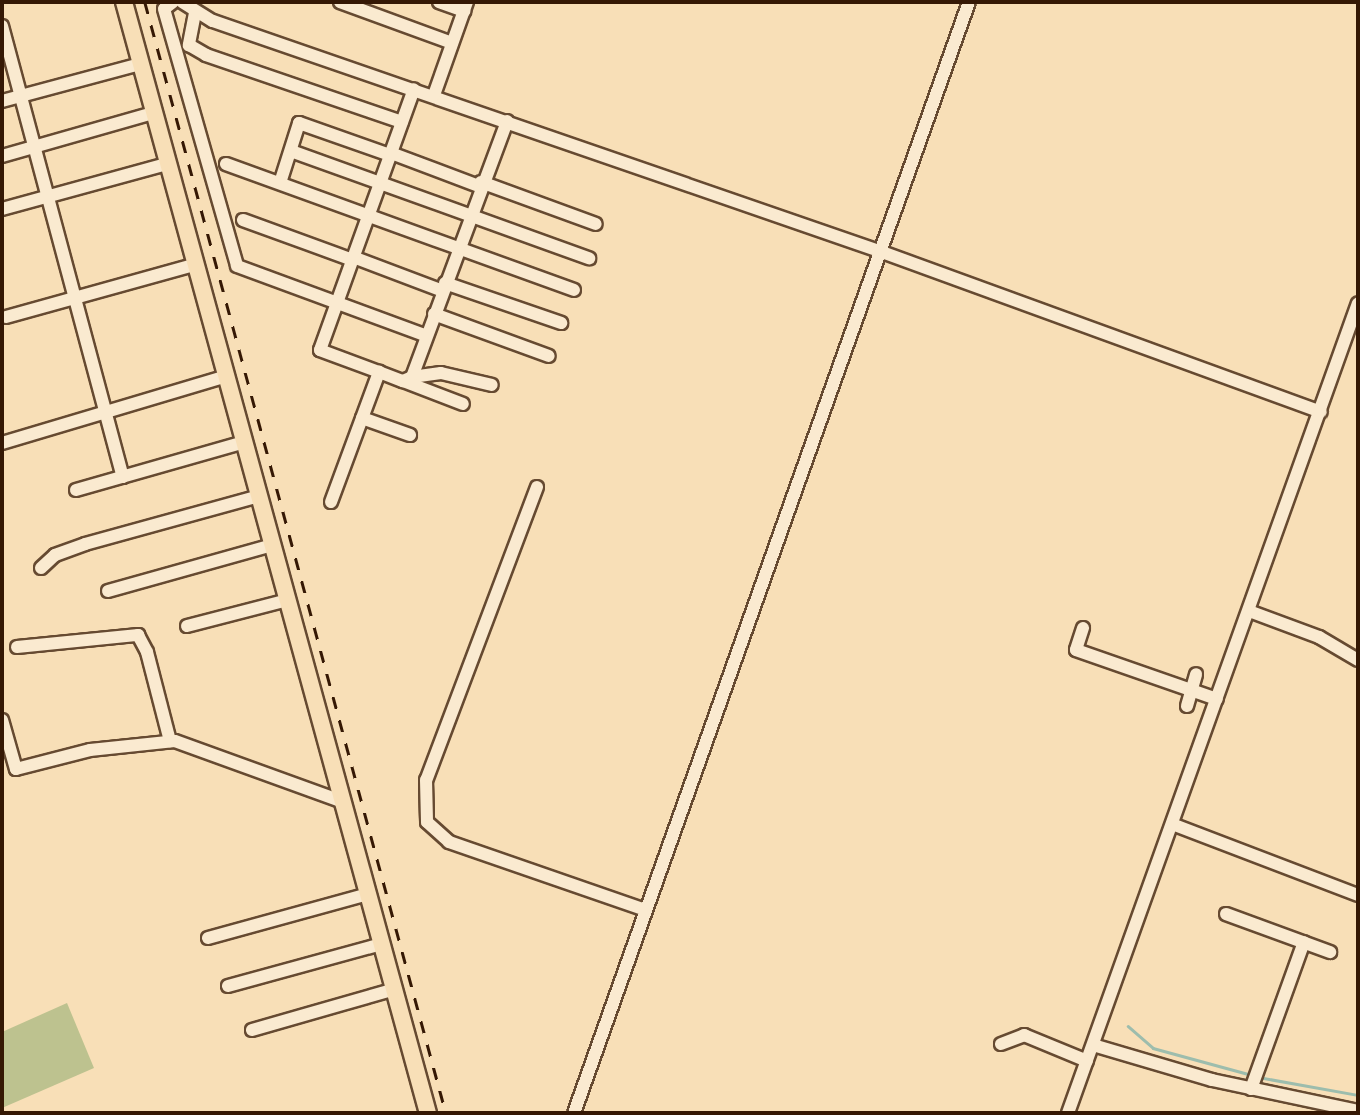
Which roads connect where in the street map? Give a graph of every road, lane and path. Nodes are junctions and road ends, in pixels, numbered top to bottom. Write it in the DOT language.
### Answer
graph roads {
  1 [pos="124,2"];
  2 [pos="173,2"];
  3 [pos="182,2"];
  4 [pos="341,2"];
  5 [pos="439,2"];
  6 [pos="969,2"];
  7 [pos="465,6"];
  8 [pos="195,13"];
  9 [pos="2,26"];
  10 [pos="452,43"];
  11 [pos="140,64"];
  12 [pos="414,89"];
  13 [pos="434,95"];
  14 [pos="21,96"];
  15 [pos="2,101"];
  16 [pos="153,113"];
  17 [pos="507,121"];
  18 [pos="402,122"];
  19 [pos="35,146"];
  20 [pos="291,150"];
  21 [pos="390,154"];
  22 [pos="2,156"];
  23 [pos="167,164"];
  24 [pos="226,164"];
  25 [pos="380,182"];
  26 [pos="280,183"];
  27 [pos="480,184"];
  28 [pos="48,196"];
  29 [pos="2,209"];
  30 [pos="369,215"];
  31 [pos="469,215"];
  32 [pos="243,220"];
  33 [pos="596,224"];
  34 [pos="458,247"];
  35 [pos="879,251"];
  36 [pos="353,258"];
  37 [pos="589,258"];
  38 [pos="194,265"];
  39 [pos="444,287"];
  40 [pos="574,290"];
  41 [pos="76,298"];
  42 [pos="1358,303"];
  43 [pos="336,304"];
  44 [pos="434,314"];
  45 [pos="6,317"];
  46 [pos="561,323"];
  47 [pos="427,335"];
  48 [pos="549,356"];
  49 [pos="379,372"];
  50 [pos="224,377"];
  51 [pos="407,379"];
  52 [pos="492,385"];
  53 [pos="463,404"];
  54 [pos="106,412"];
  55 [pos="1321,412"];
  56 [pos="362,418"];
  57 [pos="410,435"];
  58 [pos="2,443"];
  59 [pos="241,443"];
  60 [pos="124,477"];
  61 [pos="537,487"];
  62 [pos="76,490"];
  63 [pos="256,497"];
  64 [pos="331,502"];
  65 [pos="269,546"];
  66 [pos="41,568"];
  67 [pos="108,590"];
  68 [pos="284,601"];
  69 [pos="1248,611"];
  70 [pos="187,626"];
  71 [pos="1083,628"];
  72 [pos="18,647"];
  73 [pos="1358,660"];
  74 [pos="1196,674"];
  75 [pos="1194,691"];
  76 [pos="1217,699"];
  77 [pos="1187,706"];
  78 [pos="2,720"];
  79 [pos="170,741"];
  80 [pos="341,800"];
  81 [pos="1172,824"];
  82 [pos="368,894"];
  83 [pos="1358,895"];
  84 [pos="645,910"];
  85 [pos="1226,914"];
  86 [pos="208,938"];
  87 [pos="1304,942"];
  88 [pos="382,944"];
  89 [pos="1330,952"];
  90 [pos="228,986"];
  91 [pos="396,989"];
  92 [pos="252,1030"];
  93 [pos="1001,1045"];
  94 [pos="1093,1045"];
  95 [pos="1087,1061"];
  96 [pos="1254,1081"];
  97 [pos="1358,1111"];
  98 [pos="428,1113"];
  99 [pos="573,1113"];
  100 [pos="1068,1113"];
  1 -- 11 [label="main road"];
  2 -- 43 [label="street"];
  3 -- 8 [label="street"];
  4 -- 10 [label="street"];
  5 -- 7 [label="street"];
  6 -- 35 [label="street"];
  7 -- 10 [label="street"];
  8 -- 12 [label="street"];
  8 -- 18 [label="street"];
  9 -- 14 [label="street"];
  10 -- 13 [label="street"];
  11 -- 14 [label="street"];
  11 -- 16 [label="main road"];
  12 -- 13 [label="street"];
  12 -- 18 [label="street"];
  13 -- 17 [label="street"];
  14 -- 15 [label="street"];
  14 -- 19 [label="street"];
  16 -- 19 [label="street"];
  16 -- 23 [label="main road"];
  17 -- 27 [label="street"];
  17 -- 35 [label="street"];
  18 -- 21 [label="street"];
  19 -- 22 [label="street"];
  19 -- 28 [label="street"];
  20 -- 21 [label="street"];
  20 -- 25 [label="street"];
  20 -- 26 [label="street"];
  21 -- 25 [label="street"];
  21 -- 27 [label="street"];
  23 -- 28 [label="street"];
  23 -- 38 [label="main road"];
  24 -- 26 [label="street"];
  25 -- 30 [label="street"];
  25 -- 31 [label="street"];
  26 -- 30 [label="street"];
  27 -- 31 [label="street"];
  27 -- 33 [label="street"];
  28 -- 29 [label="street"];
  28 -- 41 [label="street"];
  30 -- 34 [label="street"];
  30 -- 36 [label="street"];
  31 -- 34 [label="street"];
  31 -- 37 [label="street"];
  32 -- 36 [label="street"];
  34 -- 39 [label="street"];
  34 -- 40 [label="street"];
  35 -- 55 [label="street"];
  35 -- 84 [label="street"];
  36 -- 39 [label="street"];
  36 -- 43 [label="street"];
  38 -- 41 [label="street"];
  38 -- 50 [label="main road"];
  39 -- 44 [label="street"];
  39 -- 46 [label="street"];
  41 -- 45 [label="street"];
  41 -- 54 [label="street"];
  42 -- 55 [label="street"];
  43 -- 47 [label="street"];
  43 -- 49 [label="street"];
  44 -- 47 [label="street"];
  44 -- 48 [label="street"];
  47 -- 51 [label="street"];
  49 -- 51 [label="street"];
  49 -- 56 [label="street"];
  50 -- 54 [label="street"];
  50 -- 59 [label="main road"];
  51 -- 52 [label="street"];
  51 -- 53 [label="street"];
  54 -- 58 [label="street"];
  54 -- 60 [label="street"];
  55 -- 69 [label="street"];
  56 -- 57 [label="street"];
  56 -- 64 [label="street"];
  59 -- 60 [label="street"];
  59 -- 63 [label="main road"];
  60 -- 62 [label="street"];
  61 -- 84 [label="street"];
  63 -- 65 [label="main road"];
  63 -- 66 [label="street"];
  65 -- 67 [label="street"];
  65 -- 68 [label="main road"];
  68 -- 70 [label="street"];
  68 -- 80 [label="main road"];
  69 -- 73 [label="street"];
  69 -- 76 [label="street"];
  71 -- 75 [label="street"];
  72 -- 79 [label="street"];
  74 -- 75 [label="street"];
  75 -- 76 [label="street"];
  75 -- 77 [label="street"];
  76 -- 81 [label="street"];
  78 -- 79 [label="street"];
  79 -- 80 [label="street"];
  80 -- 82 [label="main road"];
  81 -- 83 [label="street"];
  81 -- 94 [label="street"];
  82 -- 86 [label="street"];
  82 -- 88 [label="main road"];
  84 -- 99 [label="street"];
  85 -- 87 [label="street"];
  87 -- 89 [label="street"];
  87 -- 96 [label="street"];
  88 -- 90 [label="street"];
  88 -- 91 [label="main road"];
  91 -- 92 [label="street"];
  91 -- 98 [label="main road"];
  93 -- 95 [label="street"];
  94 -- 95 [label="street"];
  94 -- 96 [label="street"];
  95 -- 100 [label="street"];
  96 -- 97 [label="street"];
}
